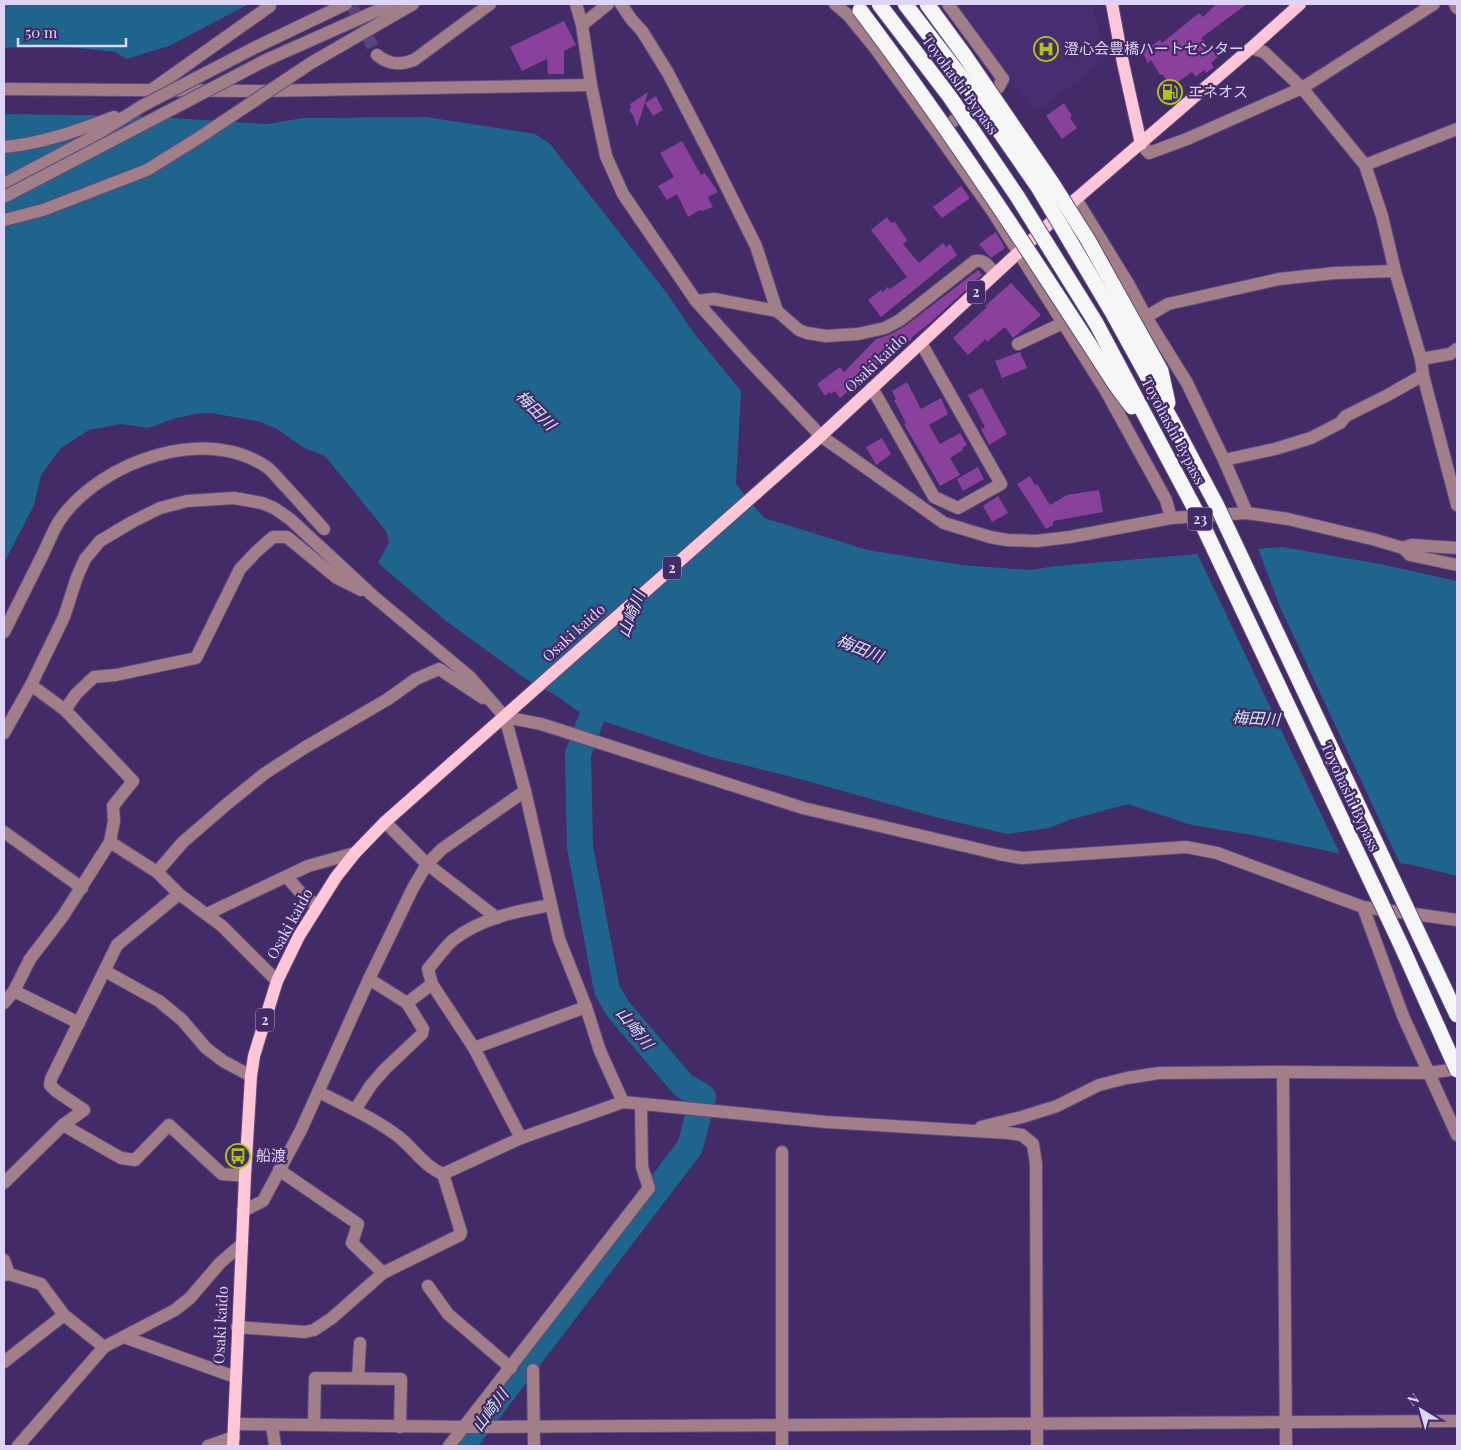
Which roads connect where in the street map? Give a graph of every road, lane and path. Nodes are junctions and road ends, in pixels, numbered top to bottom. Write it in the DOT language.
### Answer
graph roads {
  1 [pos="346,4"];
  2 [pos="392,4"];
  3 [pos="413,4"];
  4 [pos="490,4"];
  5 [pos="576,4"];
  6 [pos="608,4"];
  7 [pos="621,4"];
  8 [pos="835,4"];
  9 [pos="879,4"];
  10 [pos="906,4"];
  11 [pos="927,4"];
  12 [pos="948,4"];
  13 [pos="1112,4"];
  14 [pos="1300,4"];
  15 [pos="1434,4"];
  16 [pos="1455,4"];
  17 [pos="270,5"];
  18 [pos="1457,8"];
  19 [pos="860,10"];
  20 [pos="582,25"];
  21 [pos="1251,48"];
  22 [pos="378,55"];
  23 [pos="591,85"];
  24 [pos="1302,88"];
  25 [pos="4,89"];
  26 [pos="150,92"];
  27 [pos="142,106"];
  28 [pos="1457,129"];
  29 [pos="938,133"];
  30 [pos="1141,144"];
  31 [pos="4,147"];
  32 [pos="1365,165"];
  33 [pos="4,184"];
  34 [pos="4,197"];
  35 [pos="1076,199"];
  36 [pos="4,220"];
  37 [pos="1019,252"];
  38 [pos="1395,271"];
  39 [pos="995,274"];
  40 [pos="696,301"];
  41 [pos="777,311"];
  42 [pos="1146,317"];
  43 [pos="1063,323"];
  44 [pos="921,343"];
  45 [pos="1018,344"];
  46 [pos="1457,349"];
  47 [pos="1421,359"];
  48 [pos="1423,376"];
  49 [pos="872,388"];
  50 [pos="1173,423"];
  51 [pos="817,439"];
  52 [pos="1162,448"];
  53 [pos="1224,460"];
  54 [pos="1457,505"];
  55 [pos="1248,513"];
  56 [pos="1171,518"];
  57 [pos="324,529"];
  58 [pos="1403,548"];
  59 [pos="1457,548"];
  60 [pos="1457,565"];
  61 [pos="372,595"];
  62 [pos="4,632"];
  63 [pos="31,685"];
  64 [pos="66,710"];
  65 [pos="502,713"];
  66 [pos="4,734"];
  67 [pos="525,791"];
  68 [pos="385,822"];
  69 [pos="4,832"];
  70 [pos="110,842"];
  71 [pos="355,853"];
  72 [pos="428,864"];
  73 [pos="156,872"];
  74 [pos="287,877"];
  75 [pos="82,888"];
  76 [pos="179,894"];
  77 [pos="551,905"];
  78 [pos="317,906"];
  79 [pos="1363,908"];
  80 [pos="207,914"];
  81 [pos="497,918"];
  82 [pos="1457,920"];
  83 [pos="105,971"];
  84 [pos="369,979"];
  85 [pos="277,981"];
  86 [pos="432,984"];
  87 [pos="14,991"];
  88 [pos="4,1002"];
  89 [pos="407,1004"];
  90 [pos="586,1007"];
  91 [pos="1457,1015"];
  92 [pos="79,1023"];
  93 [pos="474,1048"];
  94 [pos="1457,1070"];
  95 [pos="1283,1072"];
  96 [pos="1428,1073"];
  97 [pos="251,1076"];
  98 [pos="319,1092"];
  99 [pos="623,1102"];
  100 [pos="641,1104"];
  101 [pos="355,1110"];
  102 [pos="63,1125"];
  103 [pos="965,1130"];
  104 [pos="1457,1135"];
  105 [pos="521,1138"];
  106 [pos="782,1152"];
  107 [pos="280,1170"];
  108 [pos="442,1174"];
  109 [pos="245,1176"];
  110 [pos="4,1182"];
  111 [pos="243,1210"];
  112 [pos="242,1244"];
  113 [pos="4,1260"];
  114 [pos="383,1272"];
  115 [pos="6,1274"];
  116 [pos="428,1286"];
  117 [pos="64,1315"];
  118 [pos="237,1328"];
  119 [pos="124,1337"];
  120 [pos="360,1343"];
  121 [pos="104,1347"];
  122 [pos="4,1362"];
  123 [pos="511,1368"];
  124 [pos="533,1370"];
  125 [pos="235,1377"];
  126 [pos="358,1378"];
  127 [pos="1457,1421"];
  128 [pos="1286,1422"];
  129 [pos="234,1424"];
  130 [pos="1037,1424"];
  131 [pos="272,1425"];
  132 [pos="314,1426"];
  133 [pos="782,1426"];
  134 [pos="400,1427"];
  135 [pos="468,1427"];
  136 [pos="534,1427"];
  137 [pos="234,1442"];
  138 [pos="18,1446"];
  139 [pos="208,1446"];
  140 [pos="275,1446"];
  141 [pos="449,1446"];
  142 [pos="534,1446"];
  143 [pos="782,1446"];
  144 [pos="1037,1446"];
  145 [pos="1286,1446"];
  1 -- 27 [label="street, bridge"];
  2 -- 34 [label="street, bridge"];
  3 -- 36 [label="street, bridge"];
  4 -- 22 [label="street"];
  5 -- 20 [label="street"];
  6 -- 20 [label="street"];
  7 -- 41 [label="street"];
  8 -- 29 [label="street"];
  9 -- 52 [label="highway, Toyohashi Bypass / 23, bridge"];
  10 -- 50 [label="highway, Toyohashi Bypass / 23, bridge"];
  11 -- 50 [label="highway, 23, bridge"];
  12 -- 29 [label="street"];
  13 -- 30 [label="main road"];
  14 -- 21 [label="main road, Osaki kaido / 2"];
  15 -- 24 [label="street"];
  16 -- 18 [label="street"];
  17 -- 26 [label="street"];
  19 -- 52 [label="highway, 23, bridge"];
  20 -- 23 [label="street"];
  21 -- 24 [label="street"];
  21 -- 30 [label="main road, Osaki kaido / 2"];
  23 -- 26 [label="street"];
  23 -- 40 [label="street"];
  24 -- 30 [label="street"];
  24 -- 32 [label="street"];
  25 -- 26 [label="street"];
  27 -- 31 [label="street"];
  27 -- 33 [label="street"];
  28 -- 32 [label="street"];
  29 -- 37 [label="street"];
  30 -- 35 [label="main road, Osaki kaido / 2"];
  32 -- 38 [label="street"];
  35 -- 37 [label="main road, Osaki kaido / 2"];
  35 -- 42 [label="street"];
  37 -- 39 [label="main road, Osaki kaido / 2"];
  37 -- 43 [label="street"];
  38 -- 42 [label="street"];
  38 -- 47 [label="street"];
  39 -- 41 [label="street"];
  39 -- 44 [label="main road, Osaki kaido / 2"];
  40 -- 41 [label="street"];
  40 -- 51 [label="street"];
  42 -- 53 [label="street"];
  43 -- 45 [label="street"];
  43 -- 56 [label="street"];
  44 -- 49 [label="main road, Osaki kaido / 2"];
  44 -- 49 [label="street"];
  46 -- 47 [label="street"];
  47 -- 48 [label="street"];
  48 -- 53 [label="street"];
  48 -- 54 [label="street"];
  49 -- 51 [label="main road, Osaki kaido / 2"];
  50 -- 91 [label="highway, Toyohashi Bypass / 23, bridge"];
  51 -- 56 [label="street"];
  51 -- 65 [label="main road, Osaki kaido / 2"];
  52 -- 94 [label="highway, Toyohashi Bypass / 23, bridge"];
  53 -- 55 [label="street"];
  55 -- 56 [label="street"];
  55 -- 58 [label="street"];
  57 -- 62 [label="street"];
  58 -- 59 [label="street"];
  58 -- 60 [label="street"];
  61 -- 63 [label="street"];
  61 -- 64 [label="street"];
  61 -- 65 [label="street"];
  63 -- 64 [label="street"];
  63 -- 66 [label="street"];
  64 -- 70 [label="street"];
  65 -- 67 [label="street"];
  65 -- 68 [label="main road, Osaki kaido / 2"];
  65 -- 73 [label="street"];
  65 -- 79 [label="street"];
  67 -- 72 [label="street"];
  67 -- 77 [label="street"];
  68 -- 71 [label="main road, Osaki kaido / 2"];
  68 -- 72 [label="street"];
  69 -- 75 [label="street"];
  70 -- 73 [label="street"];
  70 -- 75 [label="street"];
  71 -- 74 [label="street"];
  71 -- 78 [label="main road, Osaki kaido / 2"];
  72 -- 81 [label="street"];
  72 -- 84 [label="street"];
  73 -- 76 [label="street"];
  74 -- 78 [label="street"];
  74 -- 80 [label="street"];
  75 -- 87 [label="street"];
  76 -- 80 [label="street"];
  76 -- 83 [label="street"];
  77 -- 81 [label="street"];
  77 -- 90 [label="street"];
  78 -- 85 [label="main road, Osaki kaido / 2"];
  79 -- 82 [label="street"];
  79 -- 96 [label="street"];
  80 -- 85 [label="street"];
  81 -- 86 [label="street"];
  83 -- 92 [label="street"];
  83 -- 97 [label="street"];
  84 -- 89 [label="street"];
  84 -- 98 [label="street"];
  85 -- 97 [label="main road, Osaki kaido / 2"];
  86 -- 89 [label="street"];
  86 -- 93 [label="street"];
  87 -- 88 [label="street"];
  87 -- 92 [label="street"];
  89 -- 101 [label="street"];
  90 -- 93 [label="street"];
  90 -- 99 [label="street"];
  92 -- 102 [label="street"];
  93 -- 105 [label="street"];
  94 -- 96 [label="street"];
  95 -- 96 [label="street"];
  95 -- 103 [label="street"];
  95 -- 128 [label="street"];
  96 -- 104 [label="street"];
  97 -- 109 [label="main road, Osaki kaido / 2"];
  98 -- 101 [label="street"];
  98 -- 107 [label="street"];
  99 -- 100 [label="street"];
  99 -- 105 [label="street"];
  100 -- 103 [label="street"];
  100 -- 123 [label="street"];
  101 -- 108 [label="street"];
  102 -- 109 [label="street"];
  102 -- 110 [label="street"];
  103 -- 130 [label="street"];
  105 -- 108 [label="street"];
  106 -- 133 [label="street"];
  107 -- 111 [label="street"];
  107 -- 114 [label="street"];
  108 -- 114 [label="street"];
  109 -- 111 [label="main road, Osaki kaido / 2"];
  111 -- 112 [label="main road, Osaki kaido / 2"];
  112 -- 118 [label="main road, Osaki kaido / 2"];
  112 -- 119 [label="street"];
  113 -- 115 [label="street"];
  114 -- 118 [label="street"];
  115 -- 117 [label="street"];
  116 -- 123 [label="street"];
  117 -- 121 [label="street"];
  117 -- 122 [label="street"];
  118 -- 125 [label="main road, Osaki kaido / 2"];
  119 -- 121 [label="street"];
  119 -- 125 [label="street"];
  120 -- 126 [label="street"];
  121 -- 138 [label="street"];
  123 -- 135 [label="street"];
  124 -- 136 [label="street"];
  125 -- 129 [label="main road, Osaki kaido / 2"];
  126 -- 132 [label="street"];
  126 -- 134 [label="street"];
  127 -- 128 [label="street"];
  128 -- 130 [label="street"];
  128 -- 145 [label="street"];
  129 -- 131 [label="street"];
  129 -- 137 [label="main road, Osaki kaido / 2"];
  130 -- 133 [label="street"];
  130 -- 144 [label="street"];
  131 -- 132 [label="street"];
  131 -- 140 [label="street"];
  132 -- 134 [label="street"];
  133 -- 136 [label="street"];
  133 -- 143 [label="street"];
  134 -- 135 [label="street"];
  135 -- 136 [label="street"];
  135 -- 141 [label="street"];
  136 -- 142 [label="street"];
  137 -- 139 [label="street"];
}
